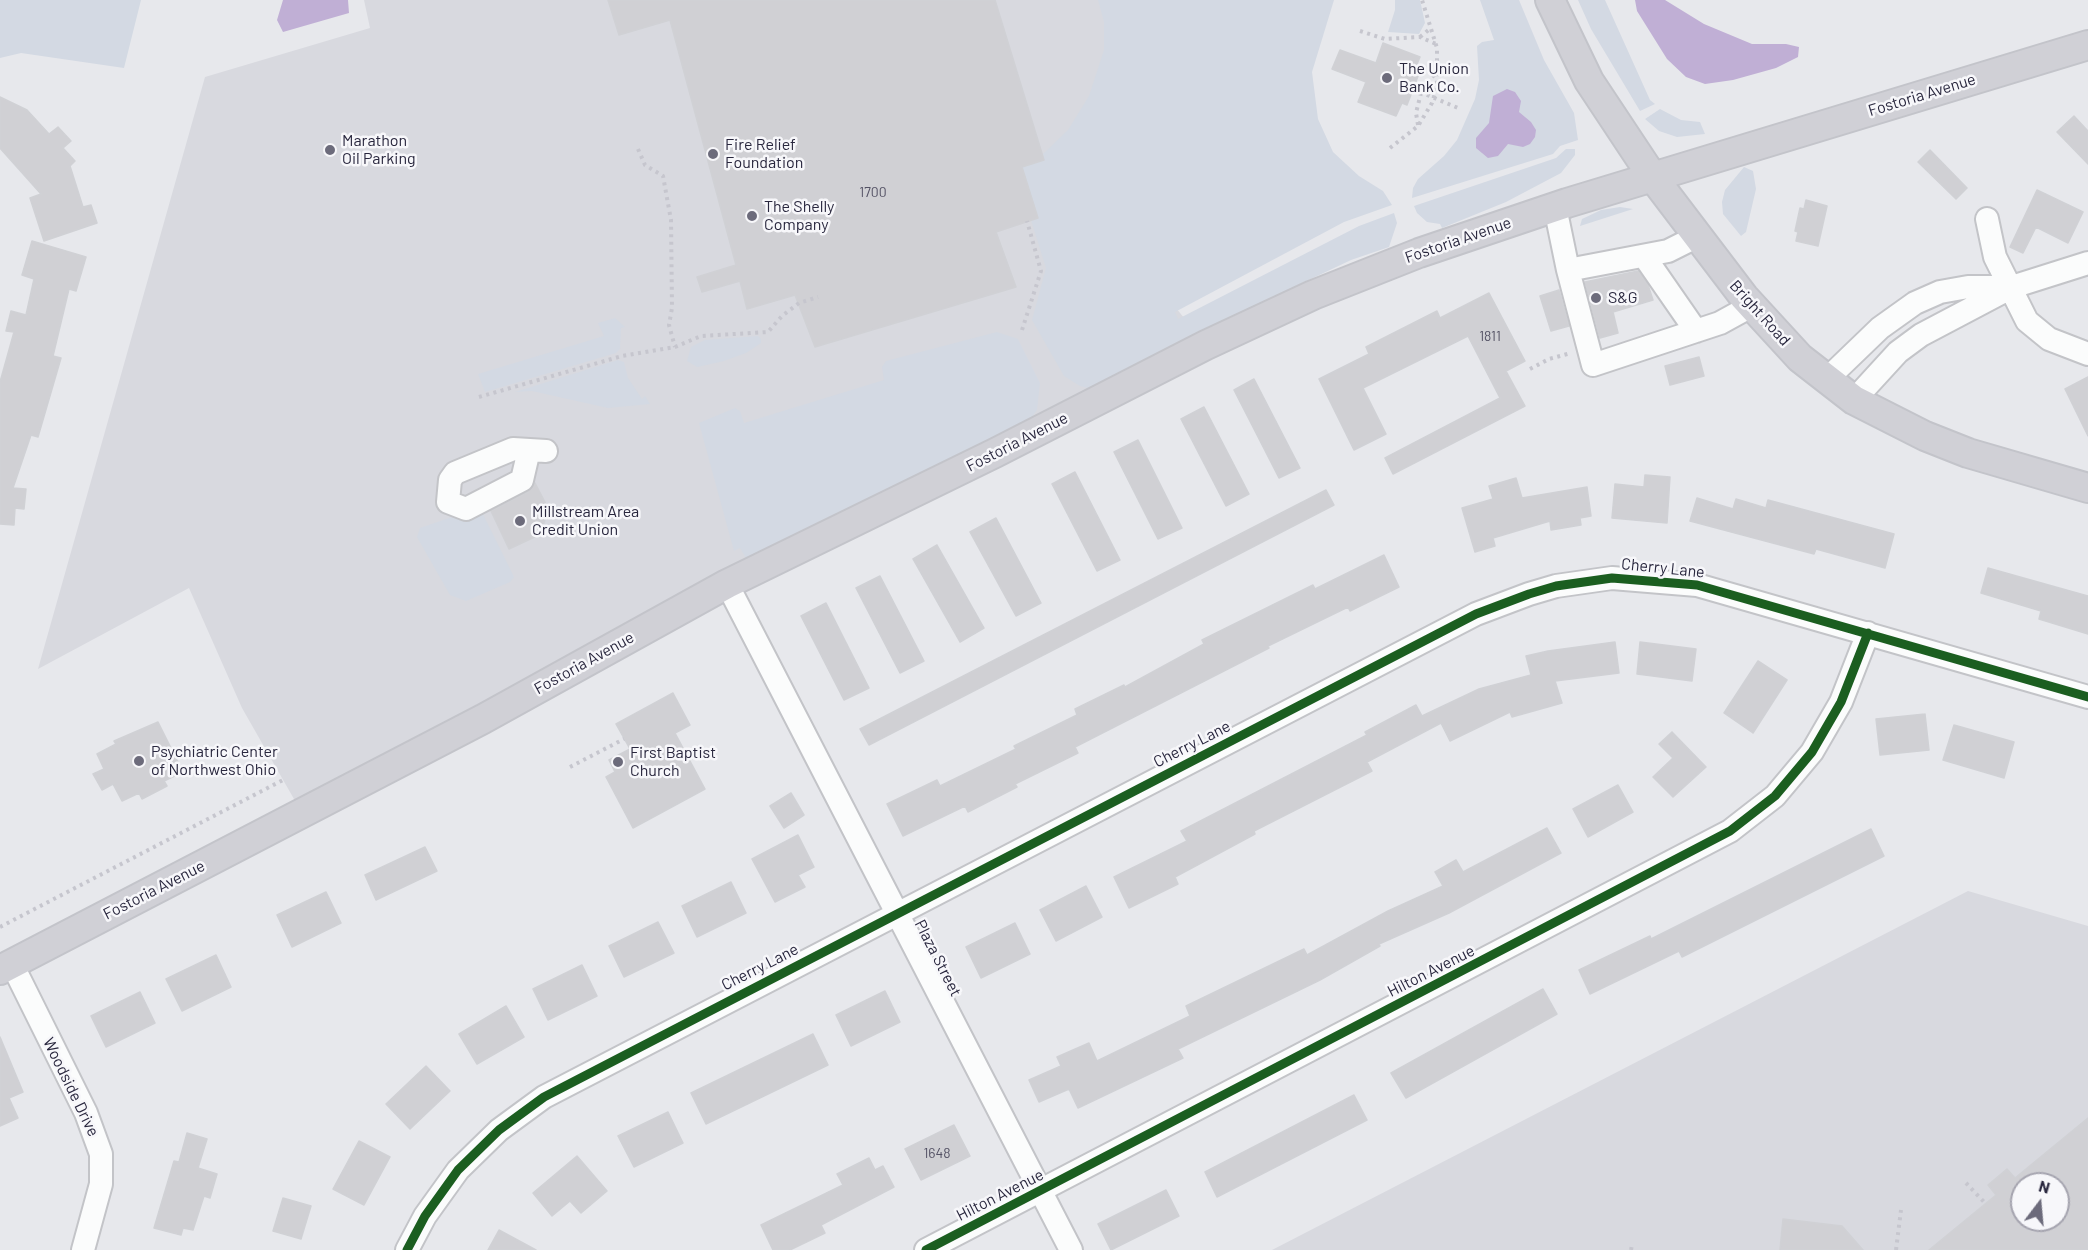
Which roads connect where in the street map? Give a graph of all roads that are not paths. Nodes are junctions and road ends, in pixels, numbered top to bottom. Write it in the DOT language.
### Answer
graph roads {
  1 [pos="1550,0"];
  2 [pos="2088,45"];
  3 [pos="1652,176"];
  4 [pos="1555,207"];
  5 [pos="1987,219"];
  6 [pos="1696,237"];
  7 [pos="1644,256"];
  8 [pos="2088,263"];
  9 [pos="1568,270"];
  10 [pos="2012,287"];
  11 [pos="1751,306"];
  12 [pos="1696,331"];
  13 [pos="2088,354"];
  14 [pos="1826,380"];
  15 [pos="1854,400"];
  16 [pos="2088,488"];
  17 [pos="448,497"];
  18 [pos="727,584"];
  19 [pos="1868,633"];
  20 [pos="2088,697"];
  21 [pos="898,913"];
  22 [pos="6,967"];
  23 [pos="1041,1190"];
  24 [pos="83,1250"];
  25 [pos="407,1250"];
  26 [pos="926,1250"];
  27 [pos="1071,1250"];
  1 -- 3 [label="main road, Bright Road"];
  2 -- 3 [label="main road, Fostoria Avenue"];
  3 -- 4 [label="main road, Fostoria Avenue"];
  3 -- 6 [label="main road, Bright Road"];
  4 -- 9 [label="street"];
  4 -- 18 [label="main road, Fostoria Avenue"];
  5 -- 10 [label="street"];
  6 -- 7 [label="street"];
  6 -- 11 [label="main road, Bright Road"];
  7 -- 9 [label="street"];
  7 -- 12 [label="street"];
  8 -- 10 [label="street"];
  9 -- 12 [label="street"];
  10 -- 13 [label="street"];
  10 -- 14 [label="street"];
  10 -- 15 [label="street"];
  11 -- 12 [label="street"];
  11 -- 14 [label="main road, Bright Road"];
  14 -- 15 [label="main road, Bright Road"];
  15 -- 16 [label="main road, Bright Road"];
  17 -- 17 [label="street"];
  18 -- 21 [label="street, Plaza Street"];
  18 -- 22 [label="main road, Fostoria Avenue"];
  19 -- 20 [label="street, Cherry Lane"];
  19 -- 21 [label="street, Cherry Lane"];
  19 -- 23 [label="street, Hilton Avenue"];
  21 -- 23 [label="street, Plaza Street"];
  21 -- 25 [label="street, Cherry Lane"];
  22 -- 24 [label="street, Woodside Drive"];
  23 -- 26 [label="street, Hilton Avenue"];
  23 -- 27 [label="street, Plaza Street"];
}
